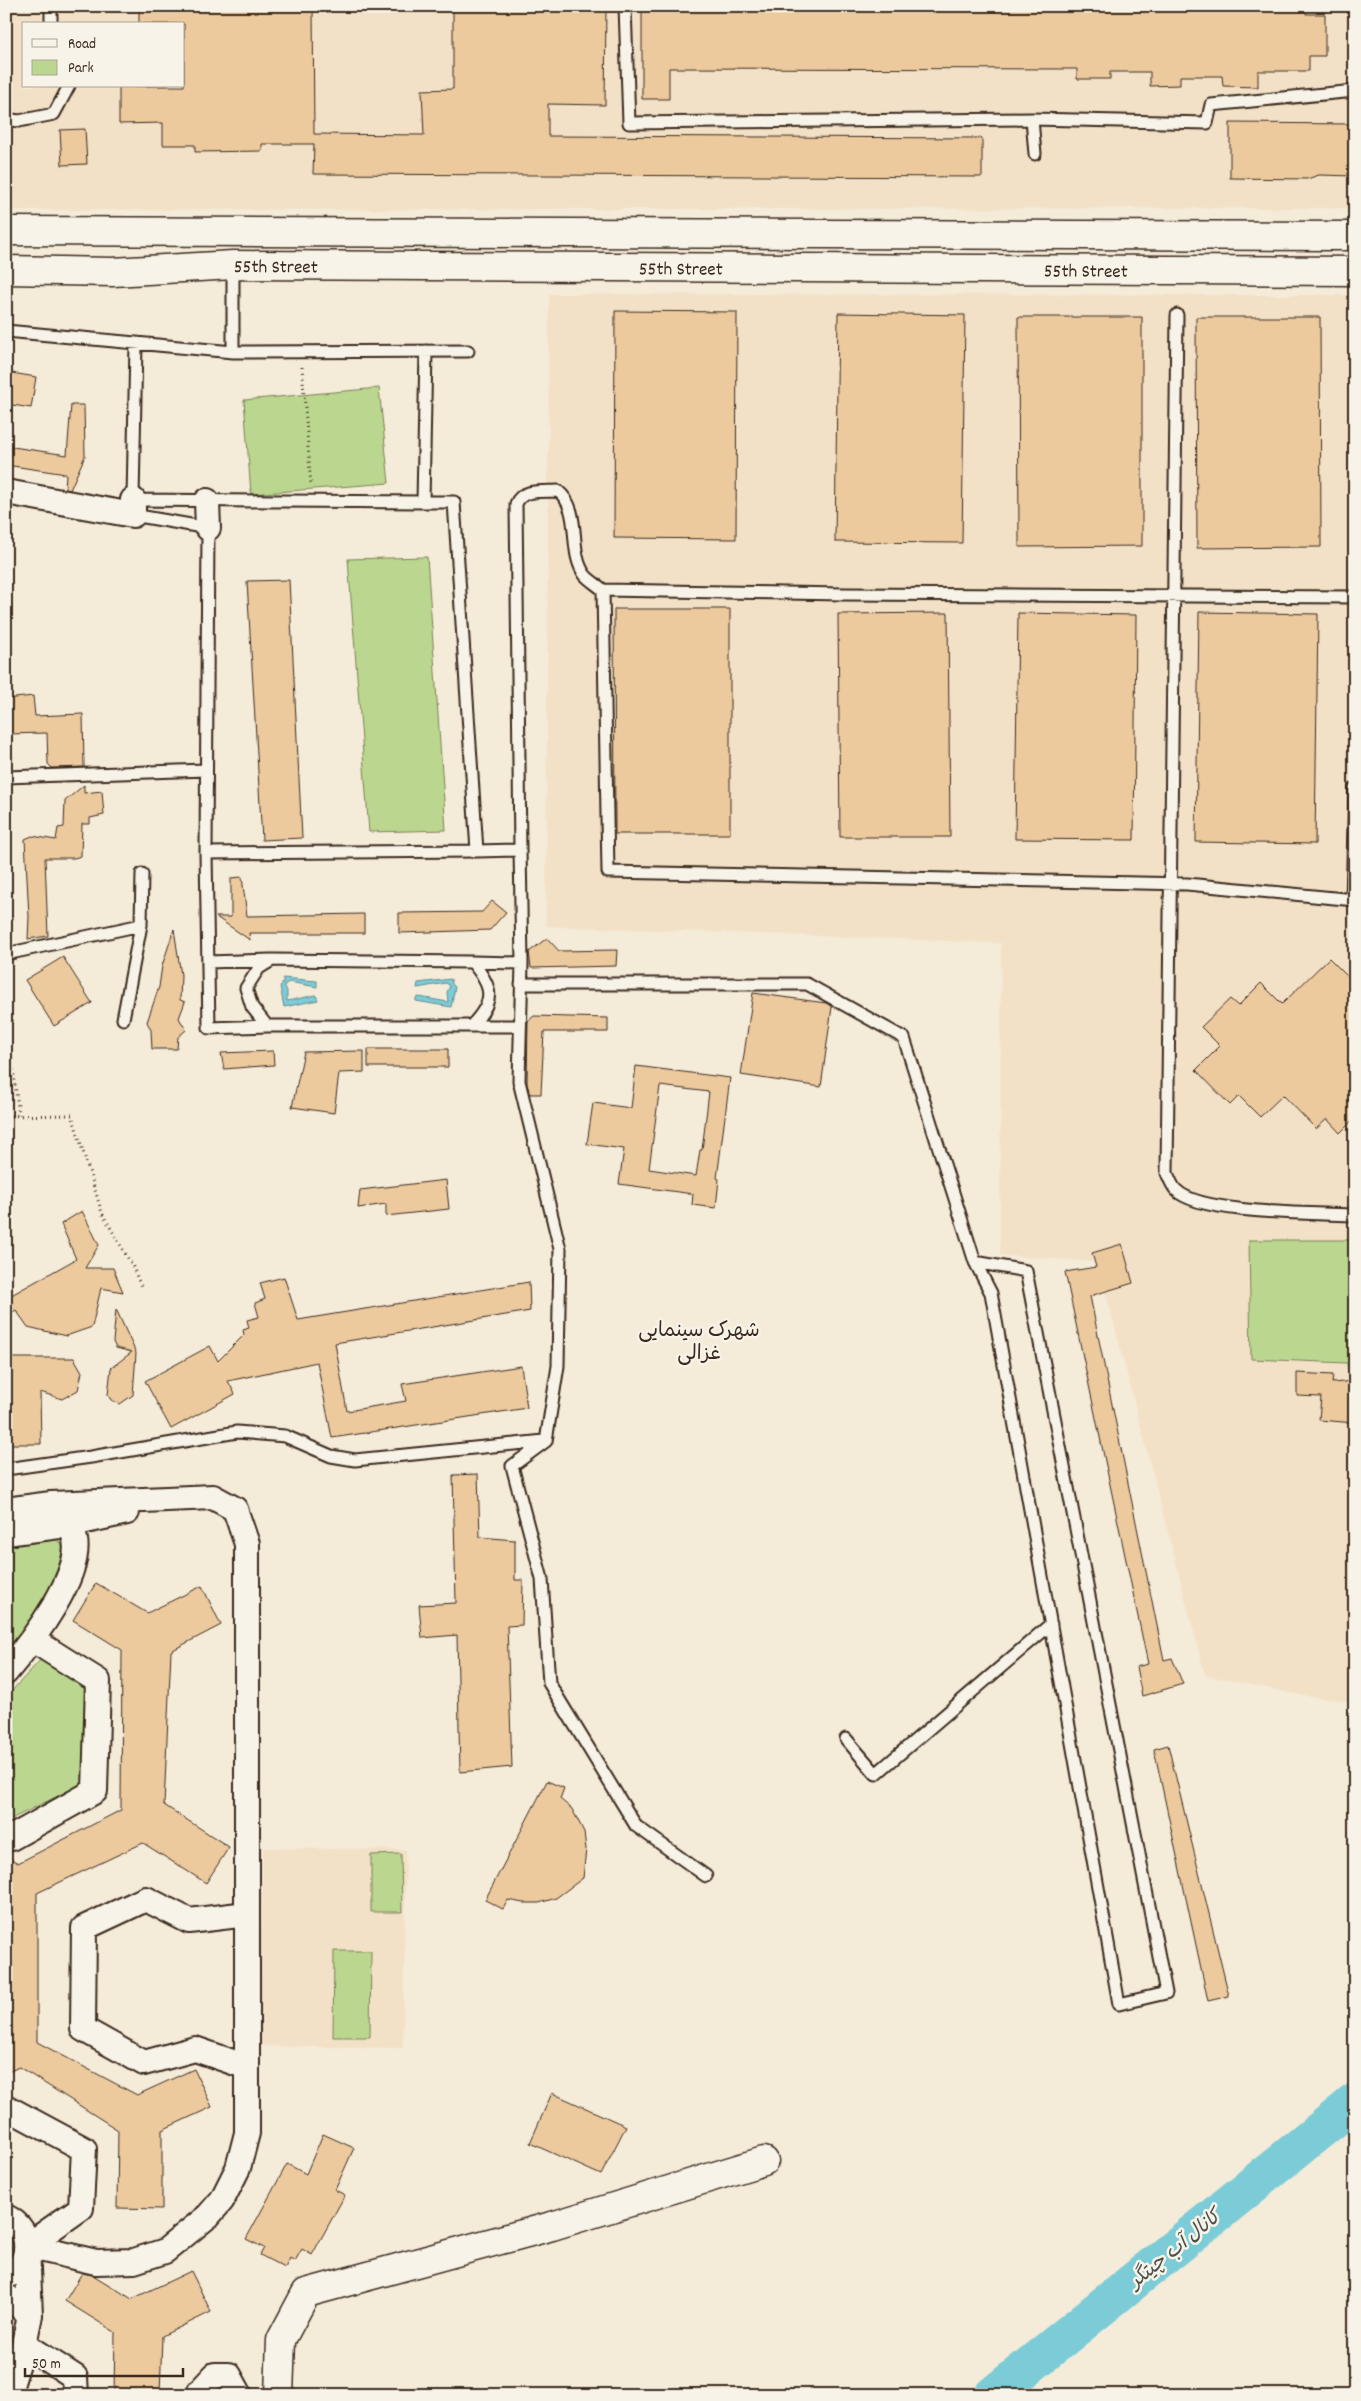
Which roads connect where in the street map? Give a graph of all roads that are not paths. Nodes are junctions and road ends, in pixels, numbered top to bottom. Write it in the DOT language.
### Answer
graph roads {
  1 [pos="51,6"];
  2 [pos="625,6"];
  3 [pos="51,22"];
  4 [pos="68,88"];
  5 [pos="1355,91"];
  6 [pos="6,119"];
  7 [pos="1032,119"];
  8 [pos="1035,154"];
  9 [pos="6,231"];
  10 [pos="233,233"];
  11 [pos="1355,236"];
  12 [pos="233,266"];
  13 [pos="6,270"];
  14 [pos="1355,271"];
  15 [pos="1177,315"];
  16 [pos="6,331"];
  17 [pos="136,343"];
  18 [pos="426,350"];
  19 [pos="468,350"];
  20 [pos="233,352"];
  21 [pos="6,492"];
  22 [pos="208,501"];
  23 [pos="423,502"];
  24 [pos="133,508"];
  25 [pos="208,528"];
  26 [pos="603,590"];
  27 [pos="1174,596"];
  28 [pos="1355,597"];
  29 [pos="206,770"];
  30 [pos="6,777"];
  31 [pos="1355,788"];
  32 [pos="520,850"];
  33 [pos="477,851"];
  34 [pos="206,853"];
  35 [pos="142,874"];
  36 [pos="1169,884"];
  37 [pos="1353,900"];
  38 [pos="141,925"];
  39 [pos="6,954"];
  40 [pos="272,960"];
  41 [pos="208,962"];
  42 [pos="472,962"];
  43 [pos="522,963"];
  44 [pos="521,984"];
  45 [pos="123,1019"];
  46 [pos="267,1026"];
  47 [pos="471,1026"];
  48 [pos="520,1026"];
  49 [pos="1355,1215"];
  50 [pos="975,1262"];
  51 [pos="546,1441"];
  52 [pos="6,1469"];
  53 [pos="199,1497"];
  54 [pos="51,1504"];
  55 [pos="6,1510"];
  56 [pos="67,1525"];
  57 [pos="6,1533"];
  58 [pos="1051,1624"];
  59 [pos="33,1640"];
  60 [pos="6,1672"];
  61 [pos="846,1739"];
  62 [pos="6,1835"];
  63 [pos="706,1876"];
  64 [pos="247,1914"];
  65 [pos="247,2067"];
  66 [pos="6,2107"];
  67 [pos="764,2161"];
  68 [pos="6,2217"];
  69 [pos="27,2246"];
  70 [pos="6,2277"];
  71 [pos="6,2296"];
  72 [pos="30,2315"];
  73 [pos="24,2344"];
  74 [pos="8,2395"];
  75 [pos="76,2395"];
  76 [pos="200,2395"];
  77 [pos="240,2395"];
  78 [pos="279,2395"];
  1 -- 3 [label="lane"];
  2 -- 7 [label="lane"];
  4 -- 6 [label="lane"];
  5 -- 7 [label="lane"];
  7 -- 8 [label="lane"];
  9 -- 10 [label="main road, 55th Street"];
  10 -- 11 [label="main road, 55th Street"];
  10 -- 12 [label="main road"];
  12 -- 13 [label="main road, 55th Street"];
  12 -- 14 [label="main road, 55th Street"];
  12 -- 20 [label="lane"];
  15 -- 27 [label="lane"];
  16 -- 17 [label="lane"];
  17 -- 20 [label="lane"];
  17 -- 24 [label="lane"];
  18 -- 19 [label="lane"];
  18 -- 20 [label="lane"];
  18 -- 23 [label="lane"];
  21 -- 24 [label="street"];
  22 -- 23 [label="lane"];
  22 -- 24 [label="lane"];
  22 -- 25 [label="street"];
  23 -- 33 [label="lane"];
  24 -- 25 [label="lane"];
  25 -- 29 [label="lane"];
  26 -- 27 [label="lane"];
  26 -- 32 [label="lane"];
  26 -- 36 [label="lane"];
  27 -- 28 [label="lane"];
  27 -- 36 [label="lane"];
  29 -- 30 [label="lane"];
  29 -- 34 [label="lane"];
  31 -- 37 [label="lane"];
  32 -- 33 [label="lane"];
  32 -- 43 [label="lane"];
  33 -- 34 [label="lane"];
  34 -- 41 [label="lane"];
  35 -- 38 [label="lane"];
  36 -- 37 [label="lane"];
  36 -- 49 [label="lane"];
  38 -- 39 [label="lane"];
  38 -- 45 [label="lane"];
  40 -- 41 [label="lane"];
  40 -- 42 [label="lane"];
  40 -- 46 [label="lane"];
  41 -- 46 [label="lane"];
  42 -- 43 [label="lane"];
  42 -- 47 [label="lane"];
  43 -- 44 [label="lane"];
  44 -- 48 [label="lane"];
  44 -- 50 [label="lane"];
  46 -- 47 [label="lane"];
  47 -- 48 [label="lane"];
  48 -- 51 [label="lane"];
  50 -- 58 [label="lane"];
  50 -- 58 [label="lane"];
  51 -- 52 [label="lane"];
  51 -- 63 [label="lane"];
  53 -- 54 [label="street"];
  53 -- 56 [label="street"];
  53 -- 64 [label="street"];
  54 -- 55 [label="street"];
  54 -- 56 [label="street"];
  56 -- 57 [label="street"];
  56 -- 59 [label="street"];
  58 -- 61 [label="lane"];
  59 -- 60 [label="street"];
  59 -- 62 [label="street"];
  64 -- 65 [label="street"];
  64 -- 65 [label="street"];
  65 -- 69 [label="street"];
  66 -- 69 [label="street"];
  67 -- 78 [label="main road"];
  68 -- 69 [label="street"];
  69 -- 70 [label="street"];
  69 -- 72 [label="street"];
  71 -- 72 [label="street"];
  72 -- 73 [label="street"];
  73 -- 74 [label="street"];
  73 -- 75 [label="street"];
  76 -- 77 [label="street"];
}
